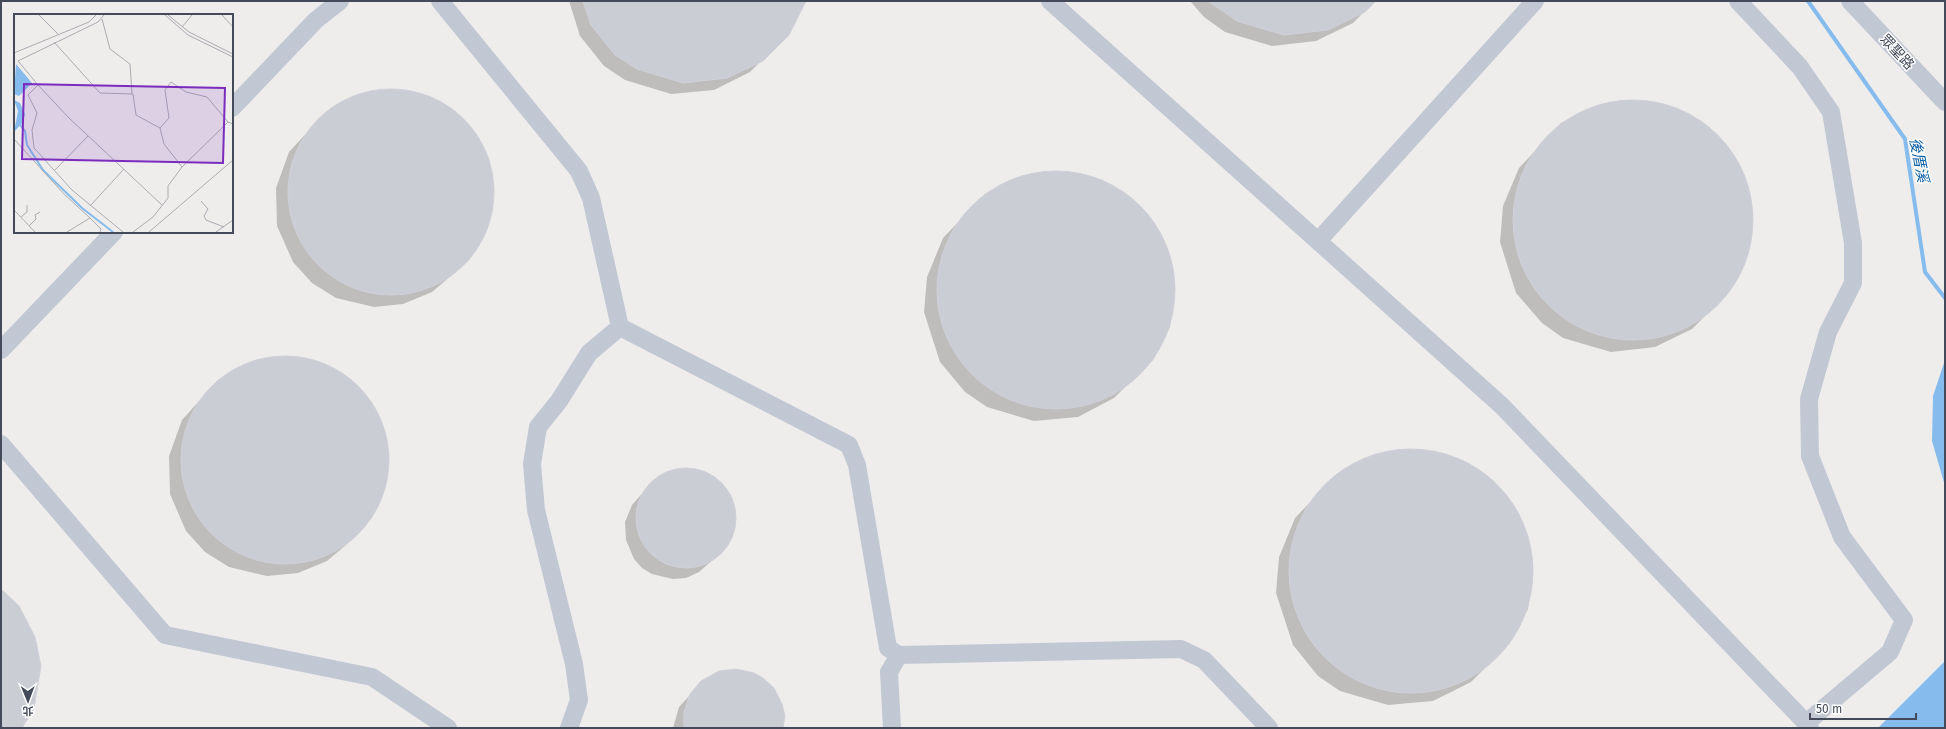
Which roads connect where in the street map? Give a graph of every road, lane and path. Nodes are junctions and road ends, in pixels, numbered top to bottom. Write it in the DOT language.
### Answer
graph roads {
  1 [pos="340,1"];
  2 [pos="440,1"];
  3 [pos="1050,1"];
  4 [pos="1535,1"];
  5 [pos="1738,1"];
  6 [pos="1850,1"];
  7 [pos="1945,102"];
  8 [pos="233,107"];
  9 [pos="113,233"];
  10 [pos="1318,241"];
  11 [pos="620,327"];
  12 [pos="1,350"];
  13 [pos="1,444"];
  14 [pos="899,655"];
  15 [pos="1808,726"];
  16 [pos="448,728"];
  17 [pos="569,728"];
  18 [pos="892,728"];
  19 [pos="1269,728"];
  1 -- 8 [label="street"];
  2 -- 11 [label="street"];
  3 -- 10 [label="street"];
  4 -- 10 [label="street"];
  5 -- 15 [label="street"];
  6 -- 7 [label="street, 眾聖路"];
  9 -- 12 [label="street"];
  10 -- 15 [label="street"];
  11 -- 14 [label="street"];
  11 -- 17 [label="street"];
  13 -- 16 [label="street"];
  14 -- 18 [label="street"];
  14 -- 19 [label="street"];
}
